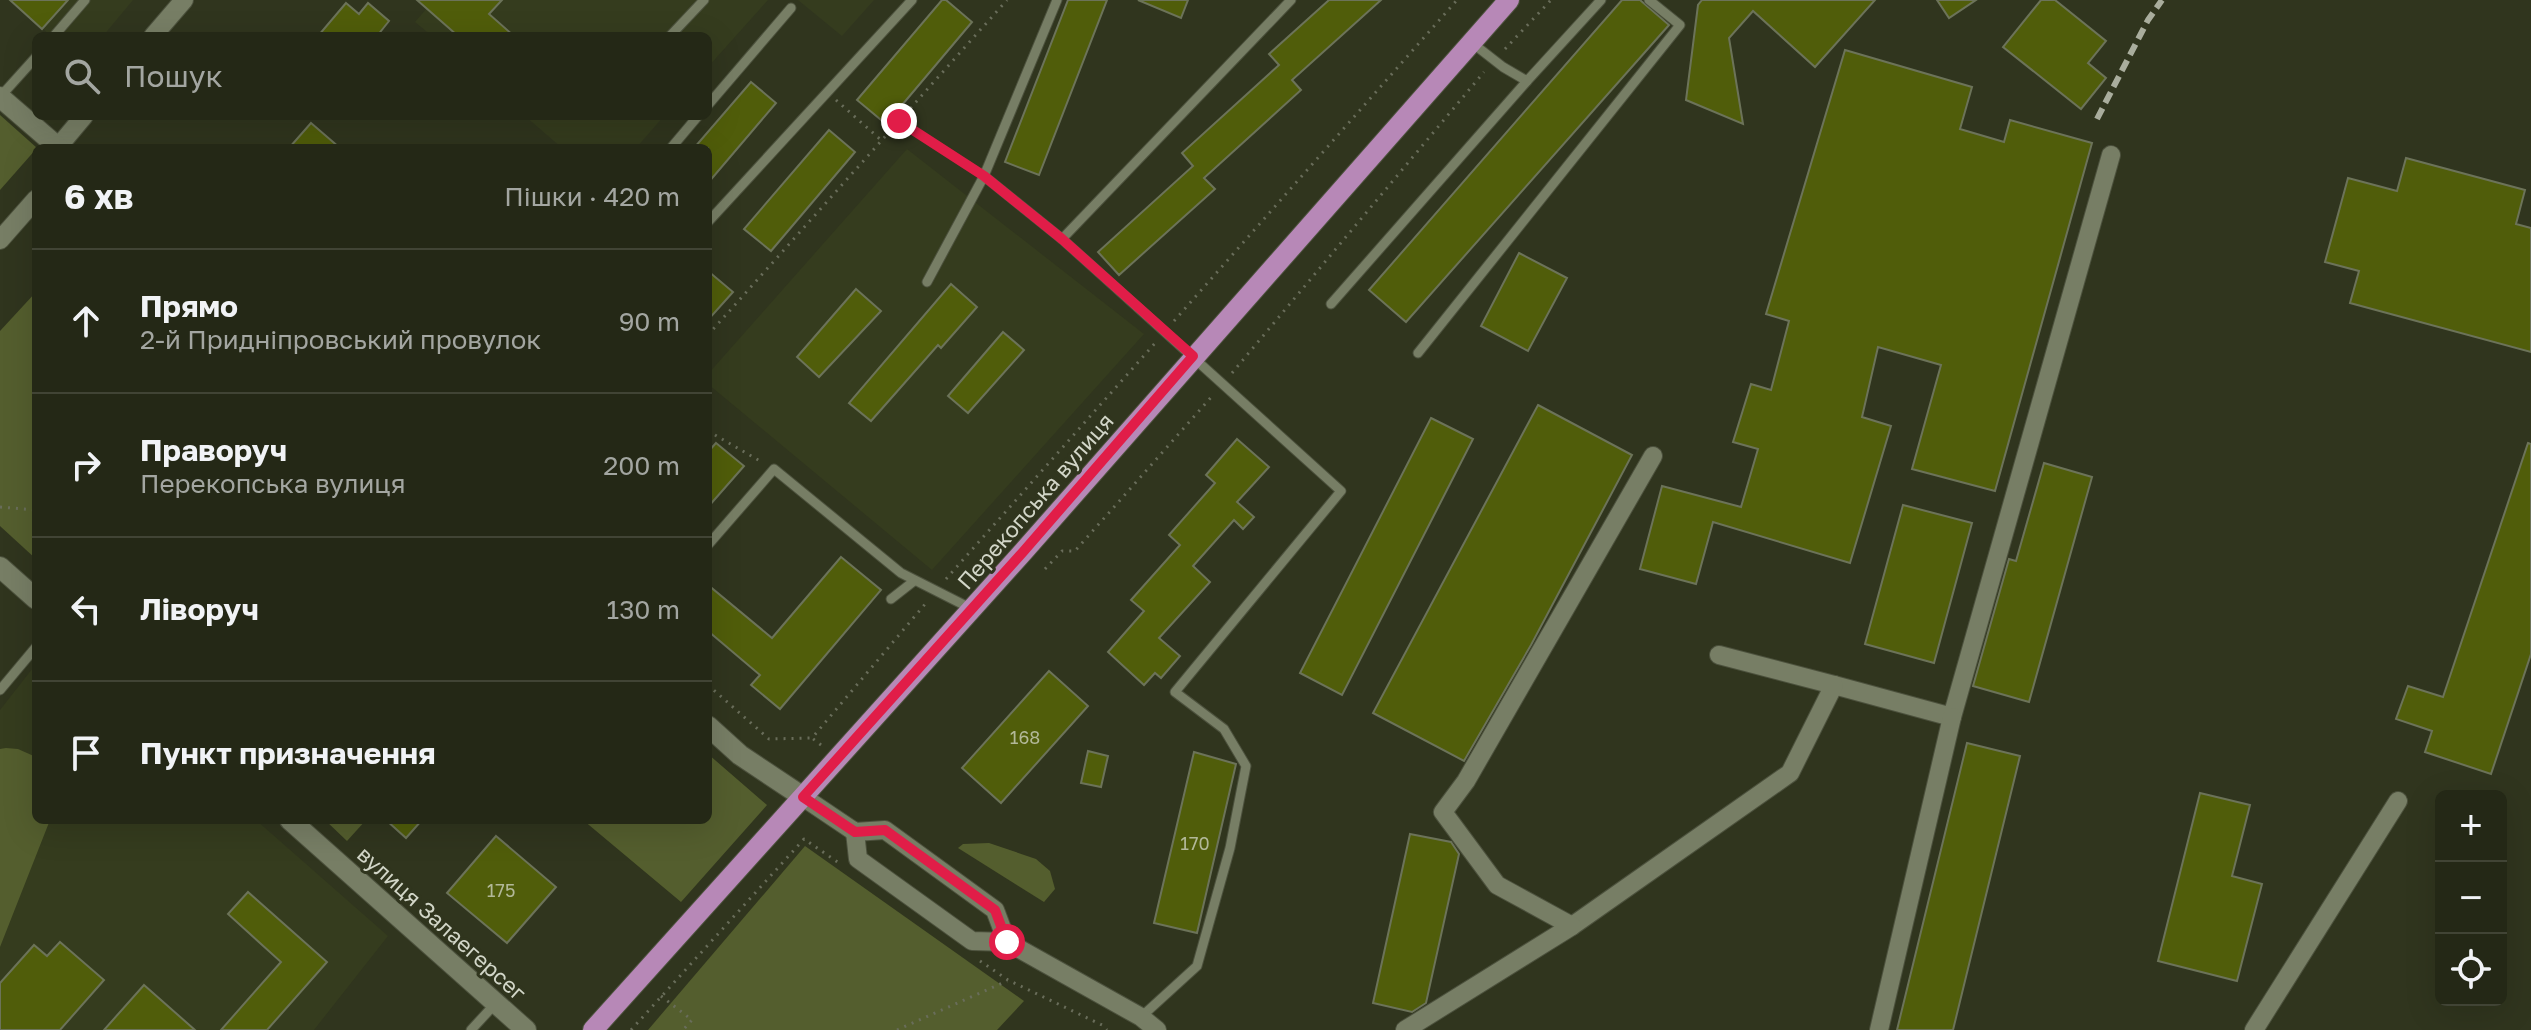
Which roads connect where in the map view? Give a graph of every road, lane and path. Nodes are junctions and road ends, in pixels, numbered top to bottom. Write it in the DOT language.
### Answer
graph roads {
  1 [pos="85,0"];
  2 [pos="184,0"];
  3 [pos="704,0"];
  4 [pos="912,0"];
  5 [pos="1007,0"];
  6 [pos="1057,0"];
  7 [pos="1291,0"];
  8 [pos="1457,0"];
  9 [pos="1509,0"];
  10 [pos="1551,0"];
  11 [pos="1601,0"];
  12 [pos="1649,0"];
  13 [pos="791,8"];
  14 [pos="57,32"];
  15 [pos="156,32"];
  16 [pos="674,32"];
  17 [pos="1471,42"];
  18 [pos="1495,60"];
  19 [pos="32,61"];
  20 [pos="1527,81"];
  21 [pos="828,92"];
  22 [pos="0,97"];
  23 [pos="712,100"];
  24 [pos="81,120"];
  25 [pos="695,120"];
  26 [pos="899,121"];
  27 [pos="881,141"];
  28 [pos="53,144"];
  29 [pos="61,144"];
  30 [pos="674,144"];
  31 [pos="2111,155"];
  32 [pos="984,176"];
  33 [pos="32,204"];
  34 [pos="712,218"];
  35 [pos="1062,239"];
  36 [pos="0,240"];
  37 [pos="927,282"];
  38 [pos="1331,304"];
  39 [pos="1166,330"];
  40 [pos="712,331"];
  41 [pos="1418,353"];
  42 [pos="1193,356"];
  43 [pos="1223,383"];
  44 [pos="712,433"];
  45 [pos="1653,456"];
  46 [pos="774,469"];
  47 [pos="0,507"];
  48 [pos="32,510"];
  49 [pos="712,540"];
  50 [pos="0,567"];
  51 [pos="1045,569"];
  52 [pos="914,581"];
  53 [pos="935,592"];
  54 [pos="32,595"];
  55 [pos="891,599"];
  56 [pos="972,609"];
  57 [pos="32,652"];
  58 [pos="1719,655"];
  59 [pos="1834,685"];
  60 [pos="712,689"];
  61 [pos="0,690"];
  62 [pos="1952,717"];
  63 [pos="712,729"];
  64 [pos="812,738"];
  65 [pos="822,747"];
  66 [pos="803,797"];
  67 [pos="2398,801"];
  68 [pos="294,824"];
  69 [pos="855,832"];
  70 [pos="804,839"];
  71 [pos="1572,926"];
  72 [pos="1007,942"];
  73 [pos="661,996"];
  74 [pos="495,1004"];
  75 [pos="1134,1024"];
  76 [pos="471,1030"];
  77 [pos="526,1030"];
  78 [pos="593,1030"];
  79 [pos="631,1030"];
  80 [pos="683,1030"];
  81 [pos="897,1030"];
  82 [pos="1107,1030"];
  83 [pos="1157,1030"];
  84 [pos="1405,1030"];
  85 [pos="1879,1030"];
  86 [pos="2254,1030"];
  1 -- 14 [label="lane"];
  2 -- 15 [label="street"];
  3 -- 16 [label="lane"];
  4 -- 21 [label="lane"];
  5 -- 26 [label="path"];
  6 -- 32 [label="lane"];
  7 -- 35 [label="lane"];
  8 -- 39 [label="path"];
  9 -- 17 [label="main road, Перекопська вулиця"];
  10 -- 18 [label="path"];
  11 -- 20 [label="lane"];
  12 -- 41 [label="lane"];
  13 -- 23 [label="lane"];
  17 -- 18 [label="lane"];
  17 -- 42 [label="main road, Перекопська вулиця"];
  18 -- 20 [label="lane"];
  18 -- 43 [label="path"];
  19 -- 22 [label="lane"];
  20 -- 38 [label="lane"];
  21 -- 27 [label="path"];
  21 -- 34 [label="lane"];
  22 -- 28 [label="main road"];
  24 -- 29 [label="street"];
  25 -- 30 [label="lane"];
  26 -- 27 [label="path"];
  26 -- 32 [label="path"];
  27 -- 40 [label="path"];
  31 -- 62 [label="street"];
  32 -- 35 [label="lane"];
  32 -- 37 [label="lane"];
  33 -- 36 [label="street"];
  35 -- 39 [label="lane"];
  39 -- 42 [label="lane"];
  39 -- 53 [label="path"];
  42 -- 43 [label="lane"];
  42 -- 56 [label="main road, Перекопська вулиця"];
  43 -- 51 [label="path"];
  43 -- 75 [label="lane"];
  44 -- 46 [label="path"];
  45 -- 71 [label="street"];
  46 -- 49 [label="lane"];
  46 -- 52 [label="lane"];
  47 -- 48 [label="path"];
  50 -- 54 [label="main road"];
  52 -- 53 [label="lane"];
  52 -- 55 [label="lane"];
  53 -- 56 [label="lane"];
  53 -- 64 [label="path"];
  56 -- 66 [label="main road, Перекопська вулиця"];
  57 -- 61 [label="lane"];
  58 -- 59 [label="street"];
  59 -- 62 [label="street"];
  59 -- 71 [label="street"];
  60 -- 64 [label="path"];
  62 -- 85 [label="street"];
  63 -- 66 [label="main road"];
  64 -- 65 [label="path"];
  66 -- 69 [label="street"];
  66 -- 78 [label="main road, Перекопська вулиця"];
  67 -- 86 [label="street"];
  68 -- 74 [label="main road, вулиця Залаегерсег"];
  69 -- 72 [label="street"];
  69 -- 72 [label="street"];
  70 -- 73 [label="path"];
  71 -- 84 [label="street"];
  72 -- 75 [label="street"];
  73 -- 79 [label="path"];
  73 -- 80 [label="path"];
  74 -- 76 [label="lane"];
  74 -- 77 [label="main road, вулиця Залаегерсег"];
  75 -- 83 [label="street"];
  81 -- 82 [label="path"];
}
